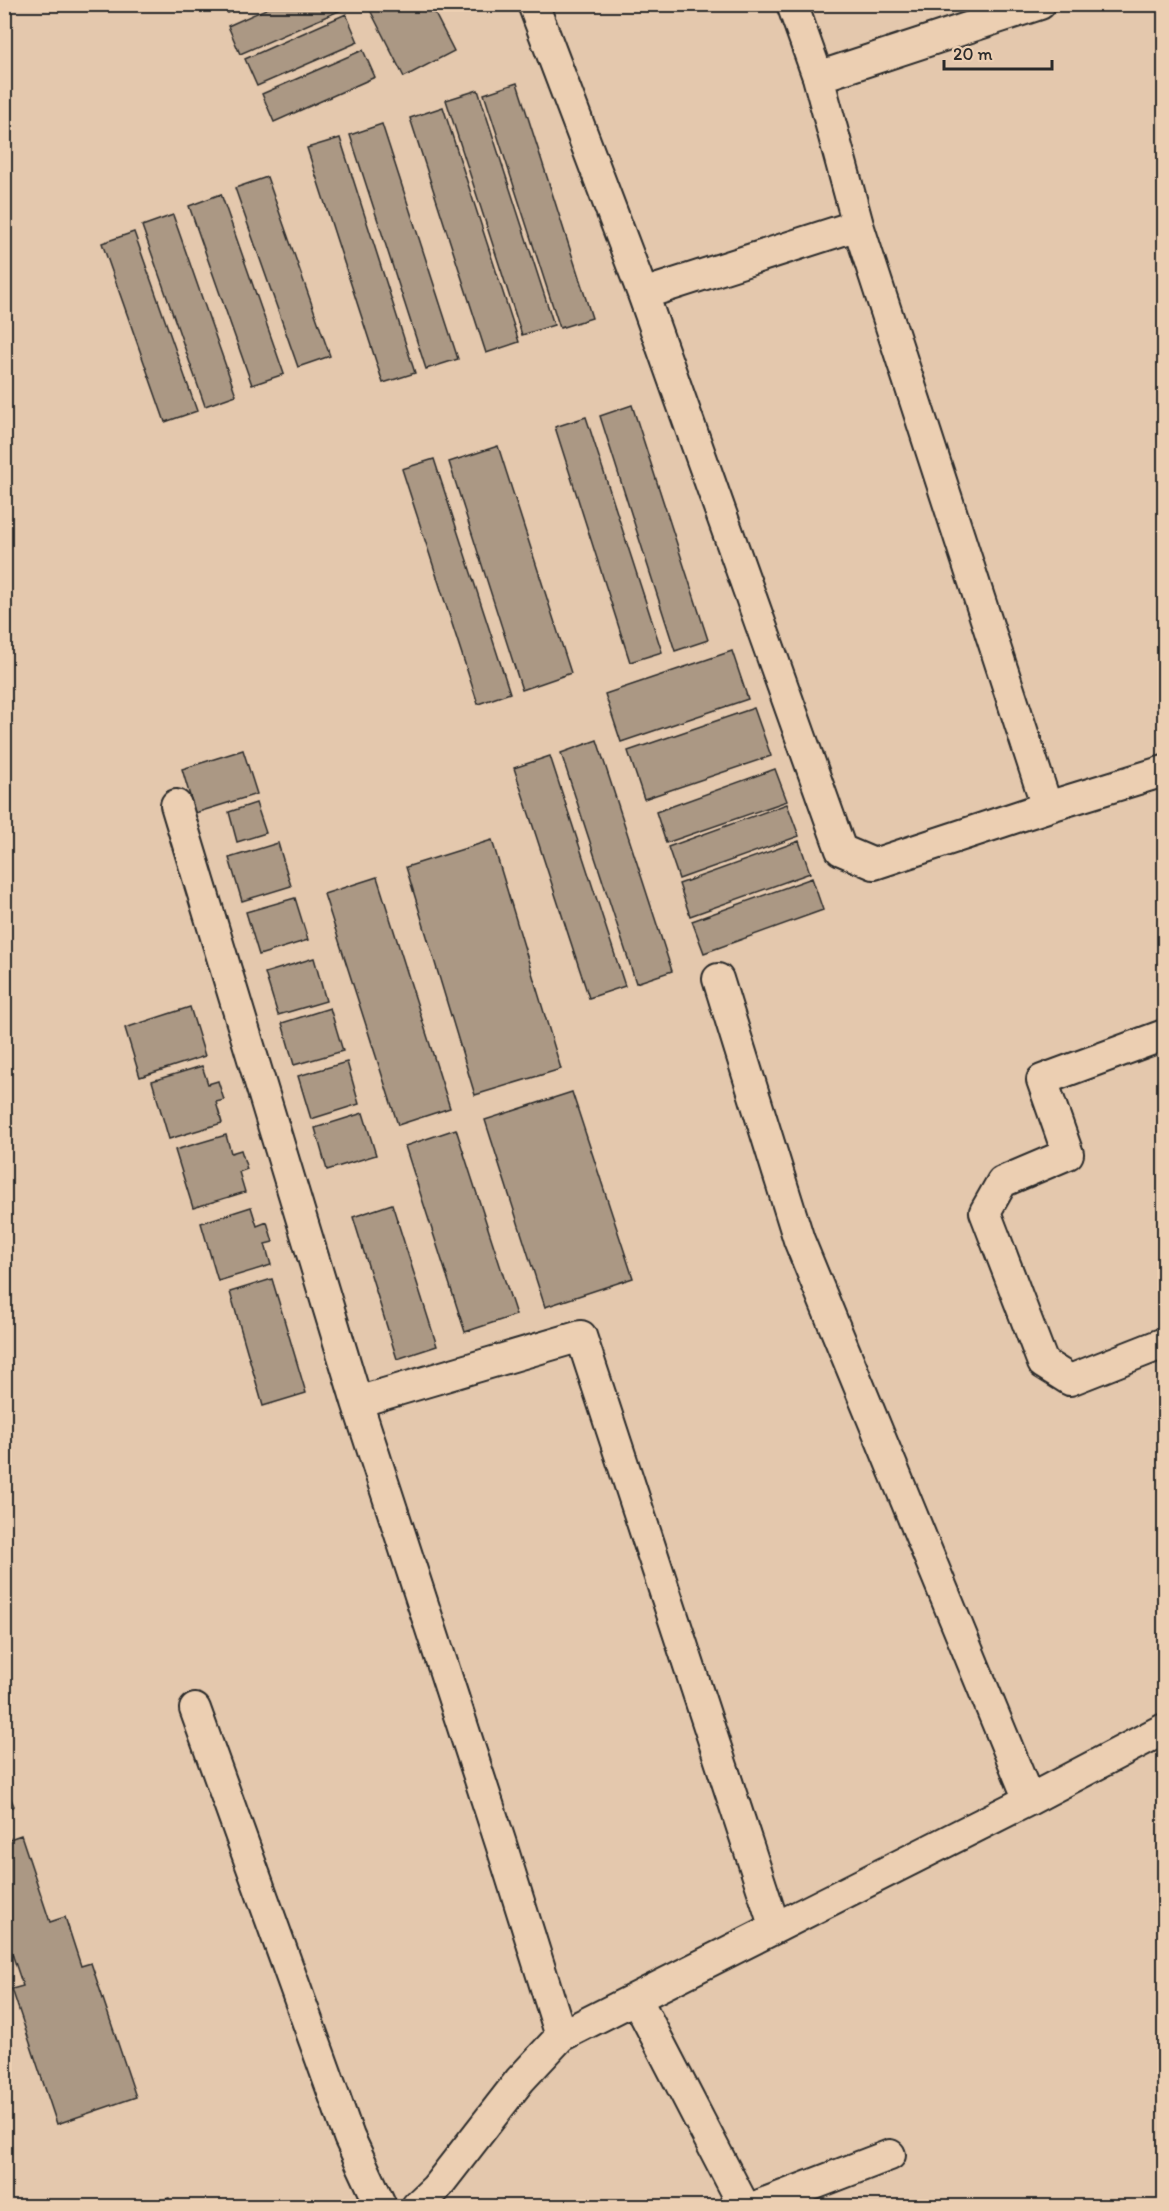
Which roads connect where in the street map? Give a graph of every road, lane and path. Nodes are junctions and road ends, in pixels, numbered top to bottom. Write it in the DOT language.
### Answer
graph roads {
  1 [pos="532,4"];
  2 [pos="792,4"];
  3 [pos="1040,4"];
  4 [pos="818,77"];
  5 [pos="858,225"];
  6 [pos="642,294"];
  7 [pos="1164,771"];
  8 [pos="176,805"];
  9 [pos="1047,807"];
  10 [pos="718,979"];
  11 [pos="1164,1035"];
  12 [pos="1164,1343"];
  13 [pos="357,1402"];
  14 [pos="195,1709"];
  15 [pos="1164,1729"];
  16 [pos="1029,1800"];
  17 [pos="775,1928"];
  18 [pos="636,1998"];
  19 [pos="561,2036"];
  20 [pos="890,2155"];
  21 [pos="433,2200"];
  22 [pos="381,2206"];
  23 [pos="744,2206"];
  24 [pos="757,2206"];
  1 -- 6 [label="street"];
  2 -- 4 [label="street"];
  3 -- 4 [label="street"];
  4 -- 5 [label="street"];
  5 -- 6 [label="street"];
  5 -- 9 [label="street"];
  6 -- 9 [label="street"];
  7 -- 9 [label="street"];
  8 -- 13 [label="street"];
  10 -- 16 [label="street"];
  11 -- 12 [label="street"];
  13 -- 17 [label="street"];
  13 -- 19 [label="street"];
  14 -- 22 [label="street"];
  15 -- 16 [label="street"];
  16 -- 17 [label="street"];
  17 -- 18 [label="street"];
  18 -- 19 [label="street"];
  18 -- 23 [label="street"];
  19 -- 21 [label="street"];
  20 -- 24 [label="street"];
}
